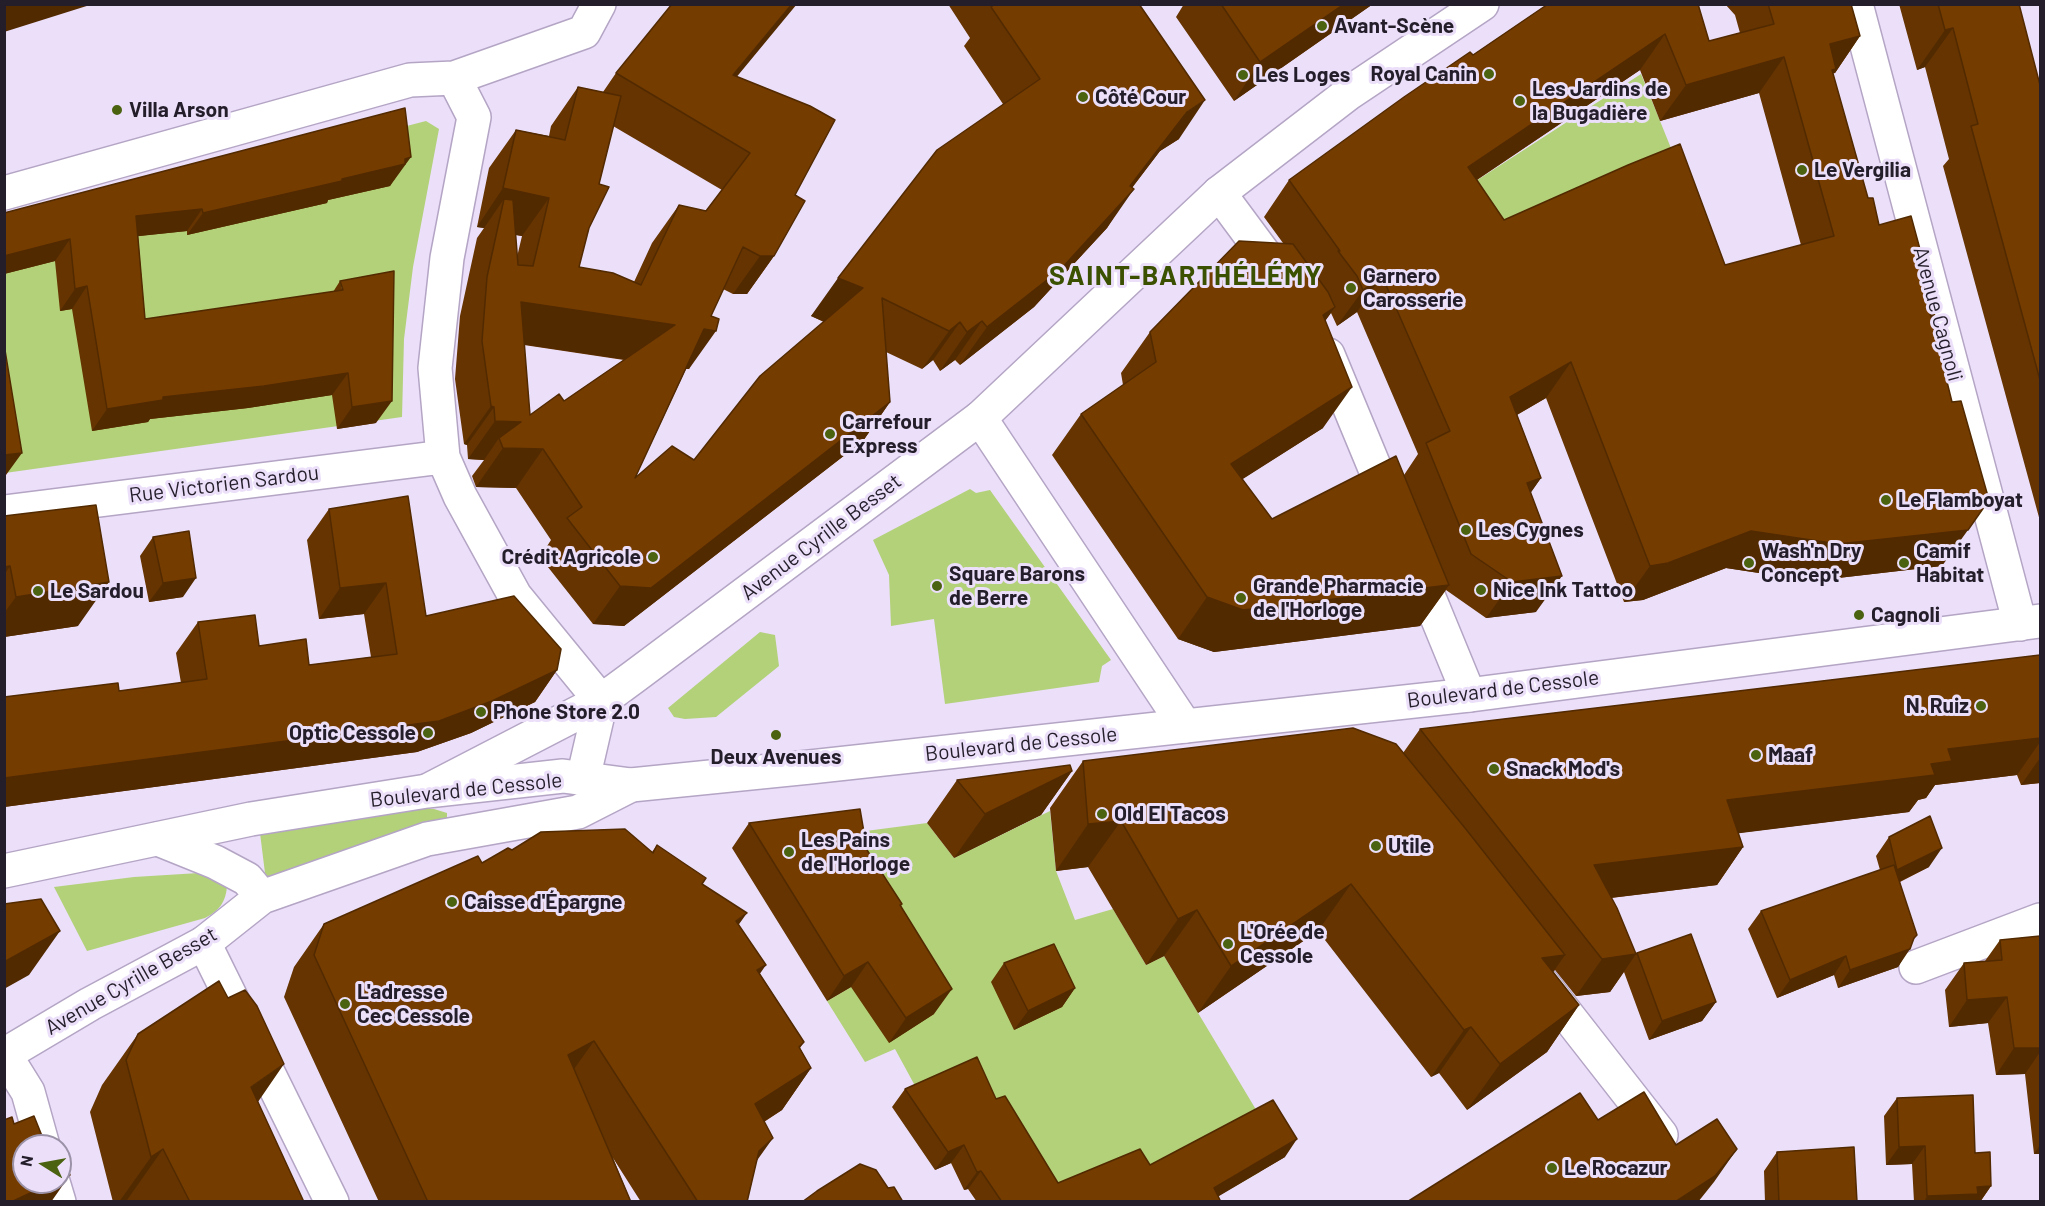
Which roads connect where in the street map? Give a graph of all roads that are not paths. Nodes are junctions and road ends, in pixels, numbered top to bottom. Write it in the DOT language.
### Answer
graph roads {
  1 [pos="599,4"];
  2 [pos="1482,4"];
  3 [pos="1856,4"];
  4 [pos="454,78"];
  5 [pos="1219,193"];
  6 [pos="4,194"];
  7 [pos="980,418"];
  8 [pos="443,457"];
  9 [pos="4,512"];
  10 [pos="2030,622"];
  11 [pos="1469,694"];
  12 [pos="601,701"];
  13 [pos="1185,726"];
  14 [pos="583,779"];
  15 [pos="631,785"];
  16 [pos="427,791"];
  17 [pos="158,839"];
  18 [pos="4,871"];
  19 [pos="262,897"];
  20 [pos="2040,920"];
  21 [pos="204,943"];
  22 [pos="1528,965"];
  23 [pos="1916,967"];
  24 [pos="5,1055"];
  25 [pos="40,1134"];
  26 [pos="1669,1145"];
  27 [pos="332,1202"];
  1 -- 4 [label="street"];
  2 -- 5 [label="street, Avenue Cyrille Besset"];
  3 -- 10 [label="street, Avenue Cagnoli"];
  4 -- 6 [label="street"];
  4 -- 8 [label="street"];
  5 -- 7 [label="street, Avenue Cyrille Besset"];
  5 -- 11 [label="street"];
  7 -- 12 [label="street, Avenue Cyrille Besset"];
  7 -- 13 [label="street"];
  8 -- 9 [label="street, Rue Victorien Sardou"];
  8 -- 12 [label="street"];
  10 -- 11 [label="street, Boulevard de Cessole"];
  11 -- 13 [label="street, Boulevard de Cessole"];
  12 -- 14 [label="street"];
  12 -- 16 [label="street, Avenue Cyrille Besset"];
  13 -- 15 [label="street, Boulevard de Cessole"];
  14 -- 15 [label="street, Boulevard de Cessole"];
  14 -- 16 [label="street, Boulevard de Cessole"];
  15 -- 19 [label="street, Avenue Cyrille Besset"];
  16 -- 17 [label="street, Boulevard de Cessole"];
  17 -- 18 [label="street, Boulevard de Cessole"];
  17 -- 19 [label="street"];
  19 -- 21 [label="street, Avenue Cyrille Besset"];
  20 -- 23 [label="street"];
  21 -- 24 [label="street, Avenue Cyrille Besset"];
  21 -- 27 [label="street"];
  22 -- 26 [label="street"];
  24 -- 25 [label="street"];
}
